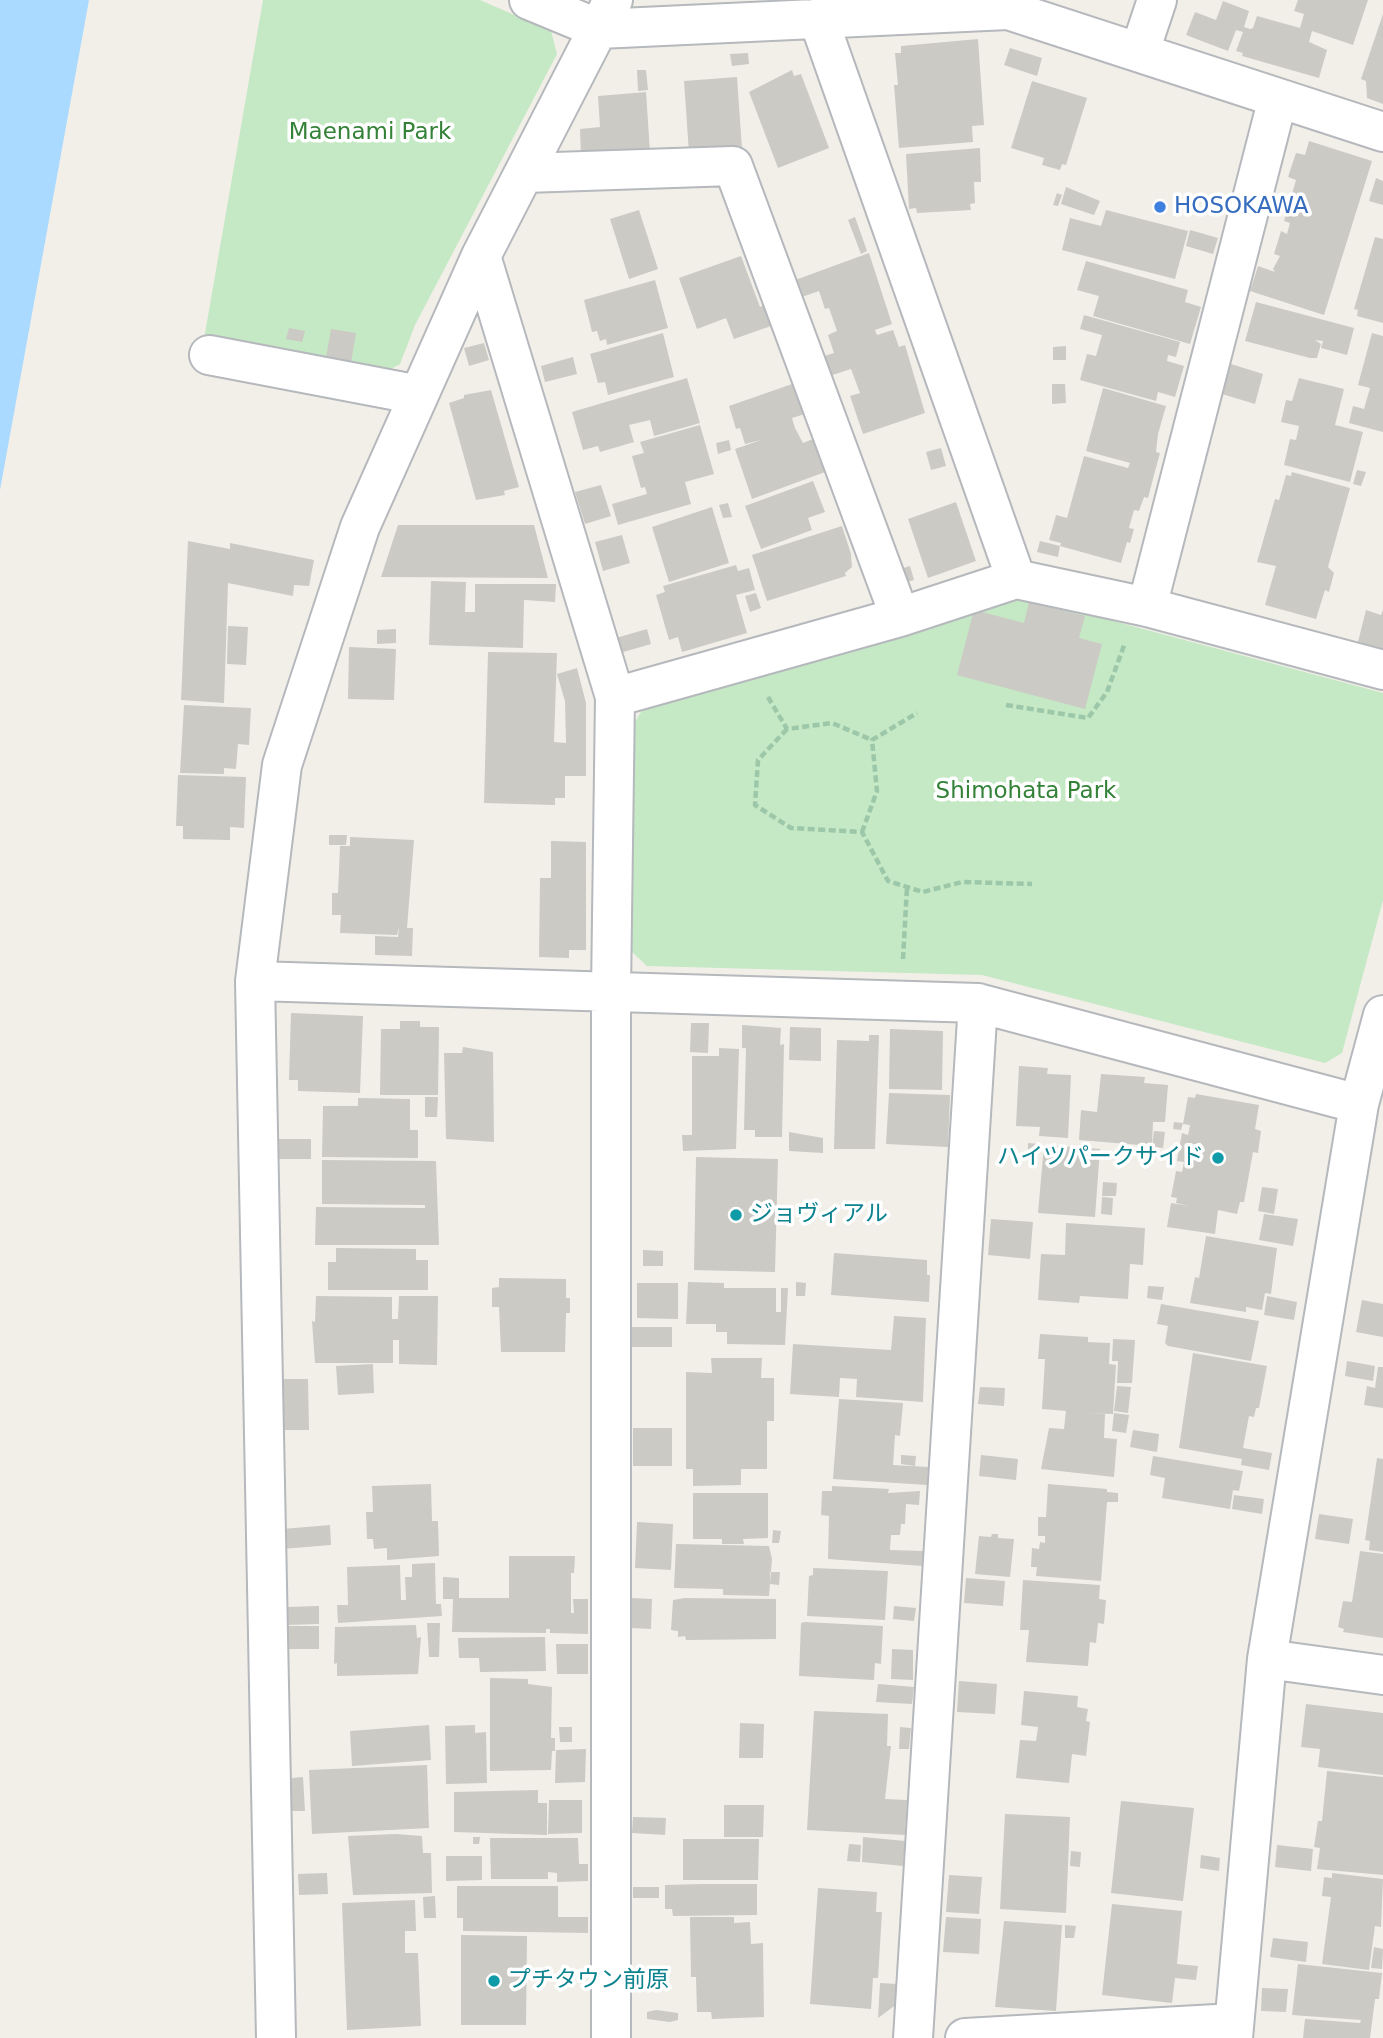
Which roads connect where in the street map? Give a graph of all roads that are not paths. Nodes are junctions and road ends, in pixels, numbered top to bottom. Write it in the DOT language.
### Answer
graph roads {
  1 [pos="529,0"];
  2 [pos="1157,0"];
  3 [pos="606,14"];
  4 [pos="818,19"];
  5 [pos="1139,51"];
  6 [pos="1278,98"];
  7 [pos="1383,132"];
  8 [pos="525,173"];
  9 [pos="481,256"];
  10 [pos="209,355"];
  11 [pos="419,395"];
  12 [pos="1016,579"];
  13 [pos="900,617"];
  14 [pos="1137,622"];
  15 [pos="1383,670"];
  16 [pos="615,698"];
  17 [pos="255,981"];
  18 [pos="611,991"];
  19 [pos="978,1003"];
  20 [pos="1383,1015"];
  21 [pos="1359,1104"];
  22 [pos="1267,1659"];
  23 [pos="1383,1675"];
  24 [pos="1233,2031"];
  25 [pos="276,2038"];
  26 [pos="611,2038"];
  27 [pos="914,2038"];
  28 [pos="965,2038"];
  1 -- 3 [label="street"];
  2 -- 5 [label="street"];
  3 -- 4 [label="street"];
  3 -- 8 [label="street"];
  4 -- 5 [label="street"];
  4 -- 12 [label="street"];
  5 -- 6 [label="street"];
  6 -- 7 [label="street"];
  6 -- 14 [label="street"];
  8 -- 9 [label="street"];
  8 -- 13 [label="street"];
  9 -- 11 [label="street"];
  9 -- 16 [label="street"];
  10 -- 11 [label="street"];
  11 -- 17 [label="street"];
  12 -- 13 [label="street"];
  12 -- 14 [label="street"];
  13 -- 16 [label="street"];
  14 -- 15 [label="street"];
  16 -- 18 [label="street"];
  17 -- 18 [label="street"];
  17 -- 25 [label="street"];
  18 -- 19 [label="street"];
  18 -- 26 [label="street"];
  19 -- 21 [label="street"];
  19 -- 27 [label="street"];
  20 -- 21 [label="street"];
  21 -- 22 [label="street"];
  22 -- 23 [label="street"];
  22 -- 24 [label="street"];
  24 -- 28 [label="street"];
}
